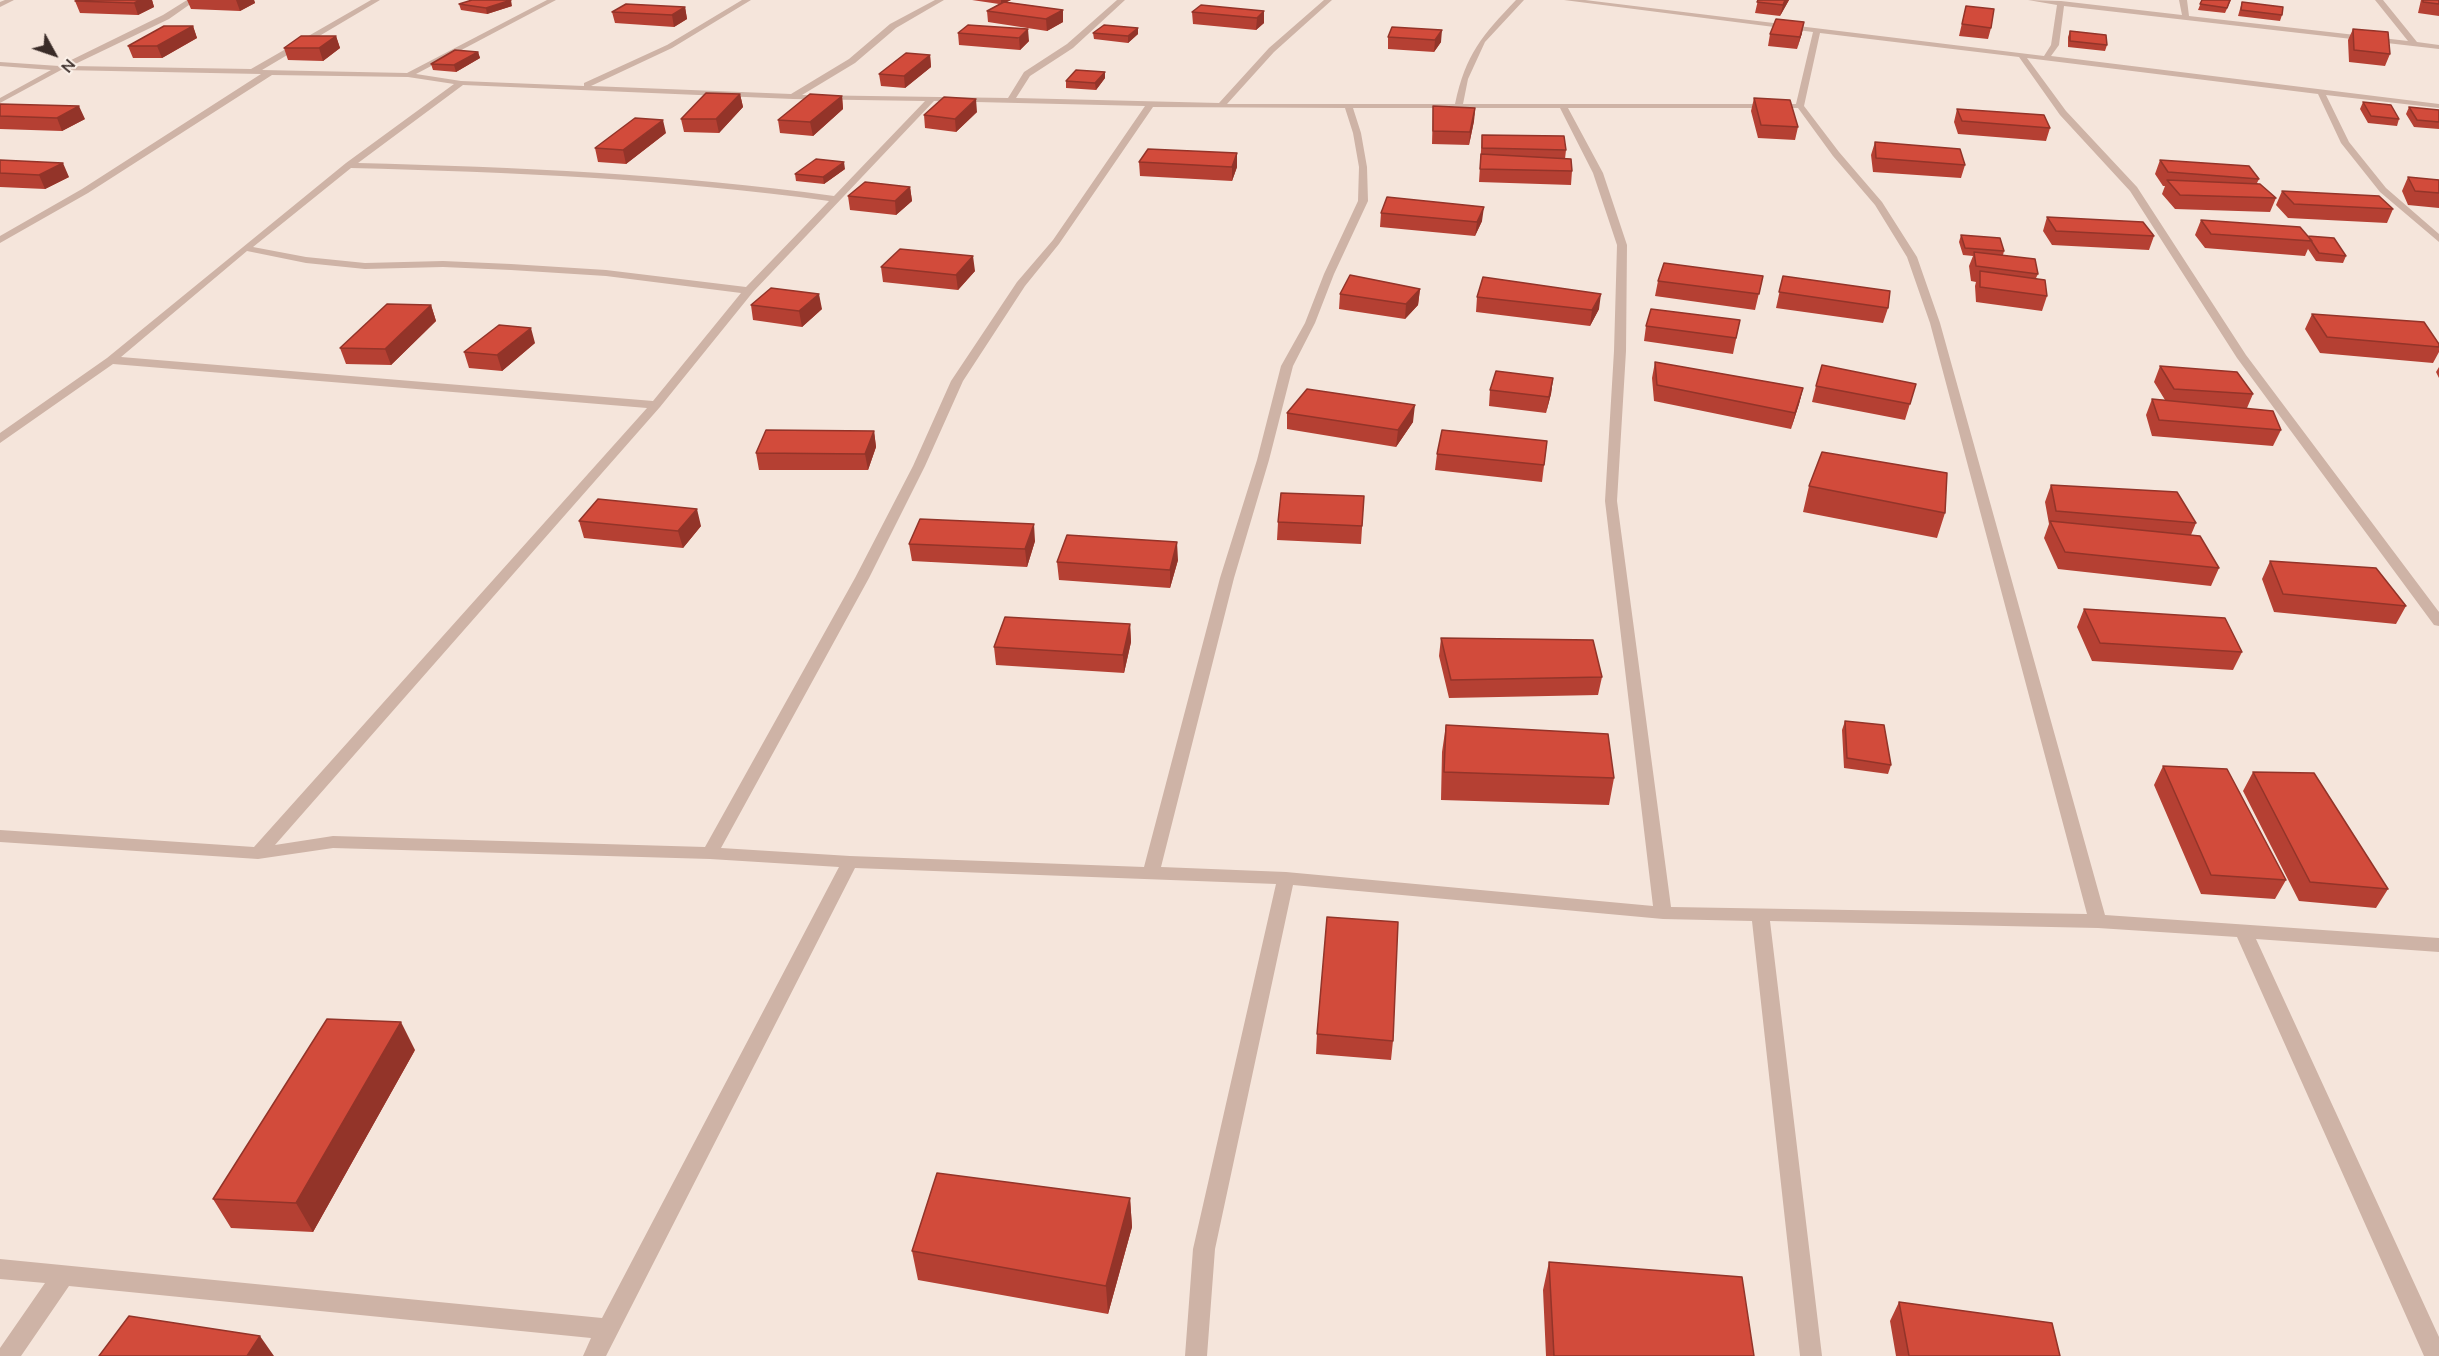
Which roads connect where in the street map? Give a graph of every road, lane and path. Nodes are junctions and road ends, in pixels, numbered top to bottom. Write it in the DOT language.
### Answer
graph roads {
  1 [pos="10,0"];
  2 [pos="192,0"];
  3 [pos="376,0"];
  4 [pos="552,0"];
  5 [pos="747,0"];
  6 [pos="940,0"];
  7 [pos="1121,0"];
  8 [pos="1328,0"];
  9 [pos="1520,0"];
  10 [pos="1568,0"];
  11 [pos="2032,0"];
  12 [pos="2183,0"];
  13 [pos="2379,0"];
  14 [pos="2061,3"];
  15 [pos="0,5"];
  16 [pos="2186,18"];
  17 [pos="1817,30"];
  18 [pos="2415,45"];
  19 [pos="2439,47"];
  20 [pos="2021,55"];
  21 [pos="2047,57"];
  22 [pos="0,64"];
  23 [pos="60,68"];
  24 [pos="250,72"];
  25 [pos="269,73"];
  26 [pos="408,75"];
  27 [pos="461,83"];
  28 [pos="579,88"];
  29 [pos="2321,92"];
  30 [pos="794,97"];
  31 [pos="931,100"];
  32 [pos="1011,100"];
  33 [pos="0,101"];
  34 [pos="1150,105"];
  35 [pos="1221,106"];
  36 [pos="1563,106"];
  37 [pos="1800,106"];
  38 [pos="2439,106"];
  39 [pos="1458,107"];
  40 [pos="1349,108"];
  41 [pos="349,165"];
  42 [pos="837,199"];
  43 [pos="2439,239"];
  44 [pos="0,240"];
  45 [pos="244,248"];
  46 [pos="749,290"];
  47 [pos="111,360"];
  48 [pos="656,405"];
  49 [pos="0,439"];
  50 [pos="2439,622"];
  51 [pos="0,836"];
  52 [pos="258,853"];
  53 [pos="710,853"];
  54 [pos="850,862"];
  55 [pos="1151,873"];
  56 [pos="1286,878"];
  57 [pos="1663,913"];
  58 [pos="1760,916"];
  59 [pos="2098,921"];
  60 [pos="2243,931"];
  61 [pos="2439,945"];
  62 [pos="0,1269"];
  63 [pos="64,1275"];
  64 [pos="606,1329"];
  65 [pos="8,1356"];
  66 [pos="594,1356"];
  67 [pos="1196,1356"];
  68 [pos="1811,1356"];
  69 [pos="2436,1356"];
  1 -- 15 [label="street"];
  2 -- 23 [label="street"];
  3 -- 24 [label="street"];
  4 -- 26 [label="street"];
  5 -- 28 [label="street"];
  6 -- 30 [label="street"];
  7 -- 32 [label="street"];
  8 -- 35 [label="street"];
  9 -- 39 [label="street"];
  10 -- 17 [label="street"];
  11 -- 14 [label="street"];
  12 -- 16 [label="street"];
  13 -- 18 [label="street"];
  14 -- 16 [label="street"];
  14 -- 21 [label="street"];
  16 -- 18 [label="street"];
  17 -- 20 [label="street"];
  17 -- 37 [label="street"];
  18 -- 19 [label="street"];
  20 -- 21 [label="street"];
  20 -- 50 [label="street"];
  21 -- 29 [label="street"];
  22 -- 23 [label="street"];
  23 -- 24 [label="street"];
  23 -- 33 [label="street"];
  24 -- 25 [label="street"];
  25 -- 26 [label="street"];
  25 -- 44 [label="street"];
  26 -- 27 [label="street"];
  27 -- 28 [label="street"];
  27 -- 41 [label="street"];
  28 -- 30 [label="street"];
  29 -- 38 [label="street"];
  29 -- 43 [label="street"];
  30 -- 31 [label="street"];
  31 -- 32 [label="street"];
  31 -- 42 [label="street"];
  32 -- 34 [label="street"];
  34 -- 35 [label="street"];
  34 -- 53 [label="street"];
  35 -- 40 [label="street"];
  36 -- 37 [label="street"];
  36 -- 39 [label="street"];
  36 -- 57 [label="street"];
  37 -- 59 [label="street"];
  39 -- 40 [label="street"];
  40 -- 55 [label="street"];
  41 -- 42 [label="street"];
  41 -- 45 [label="street"];
  42 -- 46 [label="street"];
  45 -- 46 [label="street"];
  45 -- 47 [label="street"];
  46 -- 48 [label="street"];
  47 -- 48 [label="street"];
  47 -- 49 [label="street"];
  48 -- 52 [label="street"];
  51 -- 52 [label="street"];
  52 -- 53 [label="street"];
  53 -- 54 [label="street"];
  54 -- 55 [label="street"];
  54 -- 64 [label="street"];
  55 -- 56 [label="street"];
  56 -- 57 [label="street"];
  56 -- 67 [label="street"];
  57 -- 58 [label="street"];
  58 -- 59 [label="street"];
  58 -- 68 [label="street"];
  59 -- 60 [label="street"];
  60 -- 61 [label="street"];
  60 -- 69 [label="street"];
  62 -- 63 [label="street"];
  63 -- 64 [label="street"];
  63 -- 65 [label="street"];
  64 -- 66 [label="street"];
}
